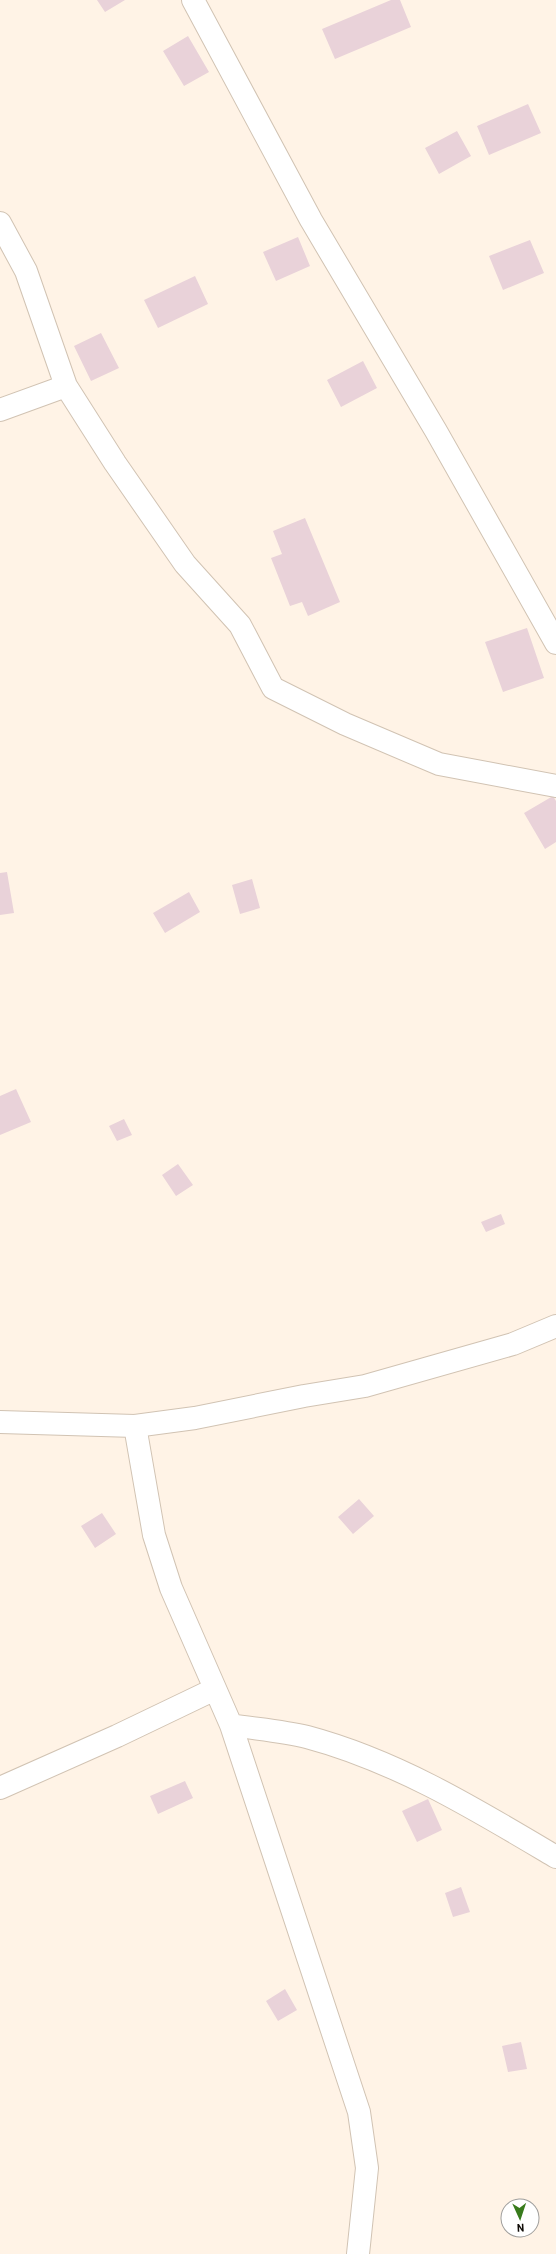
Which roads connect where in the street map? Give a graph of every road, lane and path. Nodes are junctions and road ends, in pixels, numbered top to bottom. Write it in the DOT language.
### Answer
graph roads {
  1 [pos="201,5"];
  2 [pos="0,223"];
  3 [pos="66,386"];
  4 [pos="0,410"];
  5 [pos="556,643"];
  6 [pos="556,786"];
  7 [pos="556,1326"];
  8 [pos="0,1422"];
  9 [pos="135,1426"];
  10 [pos="215,1689"];
  11 [pos="231,1726"];
  12 [pos="0,1788"];
  13 [pos="556,1857"];
  14 [pos="358,2254"];
  1 -- 5 [label="street"];
  2 -- 3 [label="street"];
  3 -- 4 [label="street"];
  3 -- 6 [label="street"];
  7 -- 9 [label="street"];
  8 -- 9 [label="street"];
  9 -- 10 [label="street"];
  10 -- 11 [label="street"];
  10 -- 12 [label="street"];
  11 -- 13 [label="street"];
  11 -- 14 [label="street"];
}
